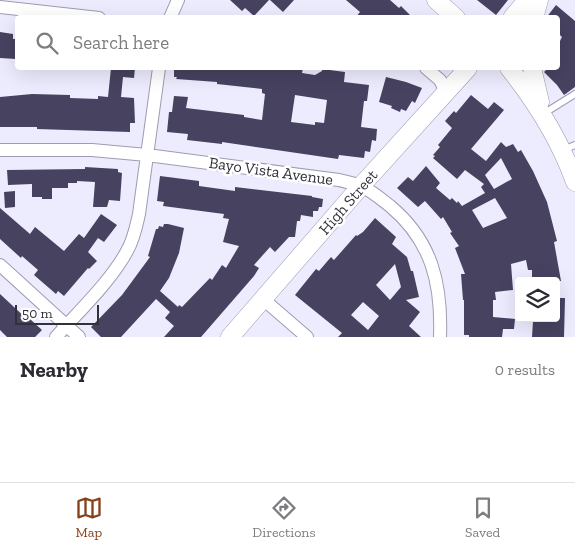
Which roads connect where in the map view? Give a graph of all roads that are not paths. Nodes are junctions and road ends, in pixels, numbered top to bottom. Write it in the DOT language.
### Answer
graph roads {
  1 [pos="178,0"];
  2 [pos="436,0"];
  3 [pos="527,0"];
  4 [pos="539,0"];
  5 [pos="5,5"];
  6 [pos="77,15"];
  7 [pos="171,15"];
  8 [pos="453,15"];
  9 [pos="514,15"];
  10 [pos="535,15"];
  11 [pos="159,70"];
  12 [pos="428,70"];
  13 [pos="466,70"];
  14 [pos="511,70"];
  15 [pos="532,70"];
  16 [pos="446,92"];
  17 [pos="575,94"];
  18 [pos="542,115"];
  19 [pos="568,147"];
  20 [pos="0,150"];
  21 [pos="146,155"];
  22 [pos="575,182"];
  23 [pos="361,186"];
  24 [pos="0,266"];
  25 [pos="263,299"];
  26 [pos="67,325"];
  27 [pos="56,337"];
  28 [pos="79,337"];
  29 [pos="230,337"];
  30 [pos="307,337"];
  31 [pos="440,337"];
  1 -- 7 [label="street"];
  2 -- 8 [label="main road"];
  3 -- 9 [label="main road"];
  4 -- 10 [label="main road"];
  5 -- 6 [label="street"];
  11 -- 21 [label="street"];
  12 -- 16 [label="street"];
  13 -- 16 [label="main road, High Street"];
  14 -- 18 [label="main road"];
  15 -- 18 [label="main road"];
  16 -- 23 [label="main road, High Street"];
  17 -- 18 [label="lane"];
  18 -- 19 [label="main road"];
  19 -- 22 [label="main road"];
  20 -- 21 [label="street, Bayo Vista Avenue"];
  21 -- 23 [label="street, Bayo Vista Avenue"];
  21 -- 26 [label="street"];
  23 -- 25 [label="main road, High Street"];
  23 -- 31 [label="street, Bayo Vista Avenue"];
  24 -- 26 [label="street"];
  25 -- 29 [label="main road, High Street"];
  25 -- 30 [label="street"];
  26 -- 27 [label="street"];
  26 -- 28 [label="street"];
}
